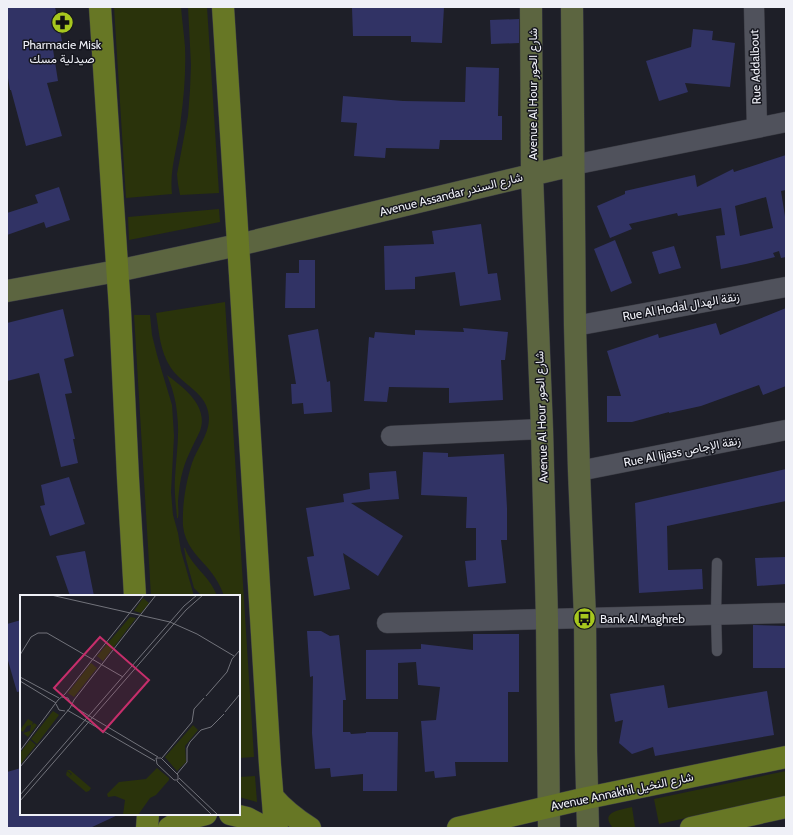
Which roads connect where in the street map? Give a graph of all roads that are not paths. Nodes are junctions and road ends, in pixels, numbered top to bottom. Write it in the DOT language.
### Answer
graph roads {
  1 [pos="100,7"];
  2 [pos="223,7"];
  3 [pos="531,7"];
  4 [pos="572,7"];
  5 [pos="754,7"];
  6 [pos="786,122"];
  7 [pos="757,128"];
  8 [pos="573,165"];
  9 [pos="532,175"];
  10 [pos="238,245"];
  11 [pos="117,271"];
  12 [pos="786,287"];
  13 [pos="7,291"];
  14 [pos="576,326"];
  15 [pos="542,429"];
  16 [pos="786,430"];
  17 [pos="391,436"];
  18 [pos="579,471"];
  19 [pos="717,563"];
  20 [pos="135,595"];
  21 [pos="786,613"];
  22 [pos="716,614"];
  23 [pos="585,618"];
  24 [pos="547,619"];
  25 [pos="387,623"];
  26 [pos="717,651"];
  27 [pos="786,757"];
  28 [pos="273,797"];
  29 [pos="587,798"];
  30 [pos="549,807"];
  31 [pos="786,807"];
  32 [pos="148,815"];
  33 [pos="201,815"];
  34 [pos="234,815"];
  35 [pos="147,828"];
  36 [pos="169,828"];
  37 [pos="266,828"];
  38 [pos="277,828"];
  39 [pos="310,828"];
  40 [pos="458,828"];
  41 [pos="549,828"];
  42 [pos="588,828"];
  43 [pos="691,828"];
  1 -- 11 [label="main road"];
  2 -- 10 [label="main road"];
  3 -- 9 [label="street, Avenue Al Hour شارع الحور"];
  4 -- 8 [label="street"];
  5 -- 7 [label="street, Rue Addalbout"];
  6 -- 7 [label="street, Avenue Assandar شارع السندر"];
  7 -- 8 [label="street, Avenue Assandar شارع السندر"];
  8 -- 9 [label="street, Avenue Assandar شارع السندر"];
  8 -- 14 [label="street"];
  9 -- 10 [label="street, Avenue Assandar شارع السندر"];
  9 -- 15 [label="street, Avenue Al Hour شارع الحور"];
  10 -- 11 [label="street, Avenue Assandar شارع السندر"];
  10 -- 28 [label="main road"];
  11 -- 13 [label="street, Avenue Assandar شارع السندر"];
  11 -- 20 [label="main road"];
  12 -- 14 [label="street, Rue Al Hodal زنقة الهدال"];
  14 -- 18 [label="street"];
  15 -- 17 [label="street"];
  15 -- 24 [label="street, Avenue Al Hour شارع الحور"];
  16 -- 18 [label="street, Rue Al Ijjass زنقة الإجاص"];
  18 -- 23 [label="street"];
  19 -- 22 [label="lane"];
  21 -- 22 [label="street"];
  22 -- 23 [label="street"];
  22 -- 26 [label="lane"];
  23 -- 24 [label="street"];
  23 -- 29 [label="street"];
  24 -- 25 [label="street"];
  24 -- 30 [label="street, Avenue Al Hour شارع الحور"];
  27 -- 29 [label="main road, Avenue Annakhil شارع النخيل"];
  28 -- 38 [label="main road"];
  28 -- 39 [label="main road"];
  29 -- 30 [label="main road, Avenue Annakhil شارع النخيل"];
  29 -- 42 [label="street"];
  30 -- 40 [label="main road, Avenue Annakhil شارع النخيل"];
  30 -- 41 [label="street, Avenue Al Hour شارع الحور"];
  31 -- 43 [label="main road"];
  32 -- 35 [label="main road"];
  33 -- 36 [label="main road"];
  34 -- 37 [label="main road"];
}
